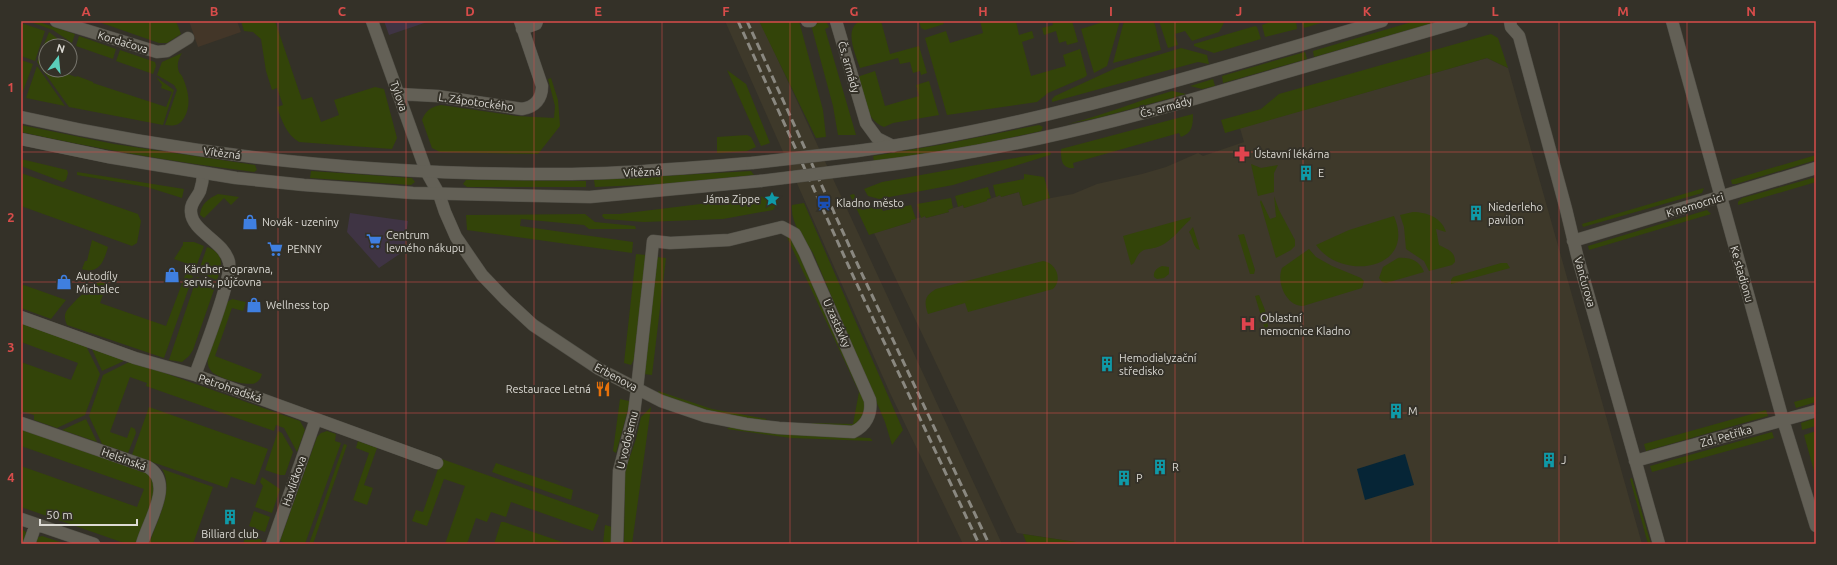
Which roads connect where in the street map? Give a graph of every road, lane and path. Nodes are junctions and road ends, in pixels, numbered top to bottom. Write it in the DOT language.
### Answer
graph roads {
  1 [pos="56,21"];
  2 [pos="372,21"];
  3 [pos="537,21"];
  4 [pos="836,21"];
  5 [pos="1382,21"];
  6 [pos="1462,21"];
  7 [pos="1510,21"];
  8 [pos="1672,21"];
  9 [pos="521,25"];
  10 [pos="188,38"];
  11 [pos="398,94"];
  12 [pos="21,117"];
  13 [pos="21,139"];
  14 [pos="893,146"];
  15 [pos="857,151"];
  16 [pos="865,168"];
  17 [pos="1816,168"];
  18 [pos="426,171"];
  19 [pos="203,173"];
  20 [pos="439,194"];
  21 [pos="1720,198"];
  22 [pos="652,241"];
  23 [pos="1574,241"];
  24 [pos="21,317"];
  25 [pos="195,375"];
  26 [pos="637,388"];
  27 [pos="1816,411"];
  28 [pos="316,419"];
  29 [pos="1783,420"];
  30 [pos="21,423"];
  31 [pos="865,424"];
  32 [pos="1635,461"];
  33 [pos="437,463"];
  34 [pos="21,519"];
  35 [pos="36,524"];
  36 [pos="1816,526"];
  37 [pos="29,544"];
  38 [pos="94,544"];
  39 [pos="142,544"];
  40 [pos="272,544"];
  41 [pos="617,544"];
  42 [pos="1659,544"];
  1 -- 10 [label="street, Kordačova"];
  2 -- 11 [label="street, Tylova"];
  3 -- 9 [label="street"];
  4 -- 14 [label="street, Čs. armády"];
  5 -- 14 [label="street, Čs. armády"];
  6 -- 16 [label="street, Čs. armády"];
  7 -- 23 [label="street, Vančurova"];
  8 -- 21 [label="street, Ke stadionu"];
  9 -- 11 [label="street, L. Zápotockého"];
  11 -- 18 [label="street, Tylova"];
  12 -- 18 [label="street, Vítězná"];
  13 -- 19 [label="street, Vítězná"];
  14 -- 15 [label="street, Čs. armády"];
  15 -- 18 [label="street, Vítězná, bridge"];
  16 -- 20 [label="street, Vítězná, bridge"];
  17 -- 21 [label="street, K nemocnici"];
  18 -- 20 [label="street"];
  19 -- 20 [label="street, Vítězná"];
  19 -- 25 [label="street, Vítězná"];
  20 -- 26 [label="street, Erbenova"];
  21 -- 23 [label="street, K nemocnici"];
  21 -- 29 [label="street, Ke stadionu"];
  22 -- 26 [label="street, U vodojemu"];
  22 -- 31 [label="street, U zastávky"];
  23 -- 32 [label="street, Vančurova"];
  24 -- 25 [label="street, Petrohradská"];
  25 -- 28 [label="street, Petrohradská"];
  26 -- 31 [label="street, Erbenova"];
  26 -- 41 [label="street, U vodojemu"];
  27 -- 29 [label="street, Zd. Petříka"];
  28 -- 33 [label="street, Petrohradská"];
  28 -- 40 [label="street, Havlíčkova"];
  29 -- 32 [label="street, Zd. Petříka"];
  29 -- 36 [label="street, Ke stadionu"];
  30 -- 39 [label="street, Helsinská"];
  32 -- 42 [label="street, Vančurova"];
  34 -- 35 [label="street"];
  35 -- 37 [label="street"];
  35 -- 38 [label="street"];
}
